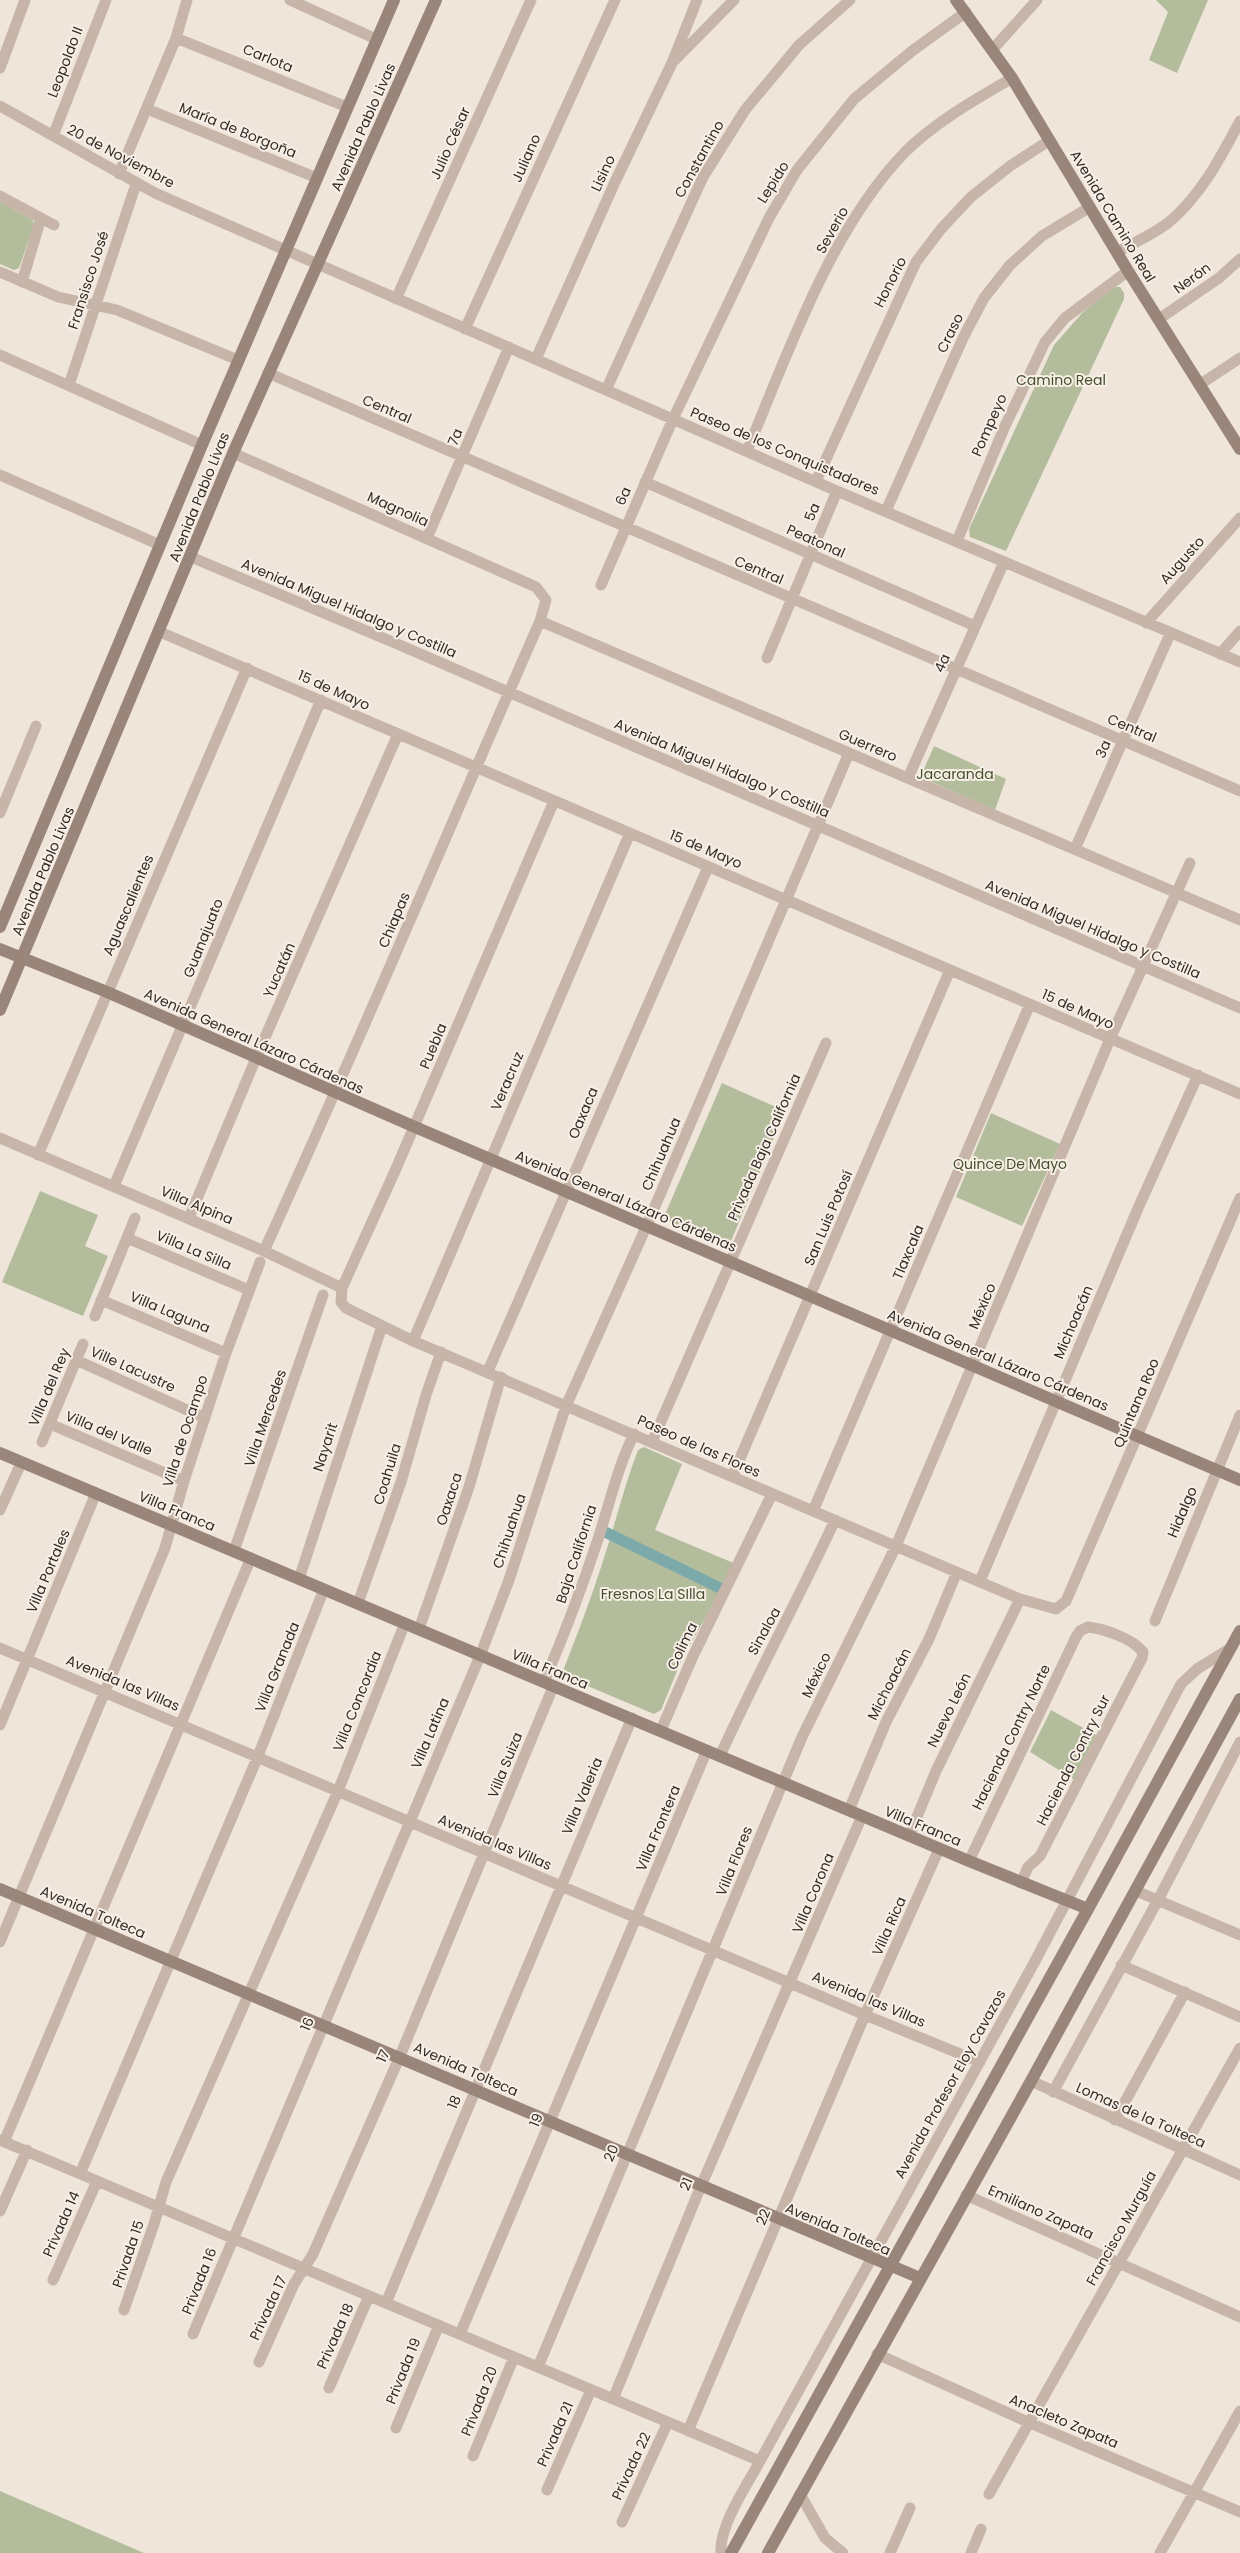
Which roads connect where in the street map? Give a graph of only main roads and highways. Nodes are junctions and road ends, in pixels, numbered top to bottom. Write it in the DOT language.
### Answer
graph roads {
  1 [pos="394,0"];
  2 [pos="436,0"];
  3 [pos="956,0"];
  4 [pos="1240,450"];
  5 [pos="0,927"];
  6 [pos="0,949"];
  7 [pos="22,959"];
  8 [pos="0,1010"];
  9 [pos="0,1453"];
  10 [pos="1240,1480"];
  11 [pos="1240,1631"];
  12 [pos="1240,1699"];
  13 [pos="0,1889"];
  14 [pos="1088,1909"];
  15 [pos="889,2267"];
  16 [pos="920,2278"];
  17 [pos="731,2553"];
  18 [pos="768,2553"];
  1 -- 5 [label="main road, Avenida Pablo Livas"];
  2 -- 7 [label="main road, Avenida Pablo Livas"];
  3 -- 4 [label="main road, Avenida Camino Real"];
  6 -- 7 [label="main road, Avenida General Lázaro Cárdenas"];
  7 -- 8 [label="main road, Avenida Pablo Livas"];
  7 -- 10 [label="main road, Avenida General Lázaro Cárdenas"];
  9 -- 14 [label="main road, Villa Franca"];
  11 -- 14 [label="main road"];
  12 -- 16 [label="main road"];
  13 -- 15 [label="main road, Avenida Tolteca"];
  14 -- 15 [label="main road"];
  15 -- 16 [label="main road, Avenida Tolteca"];
  15 -- 17 [label="main road"];
  16 -- 18 [label="main road"];
}
